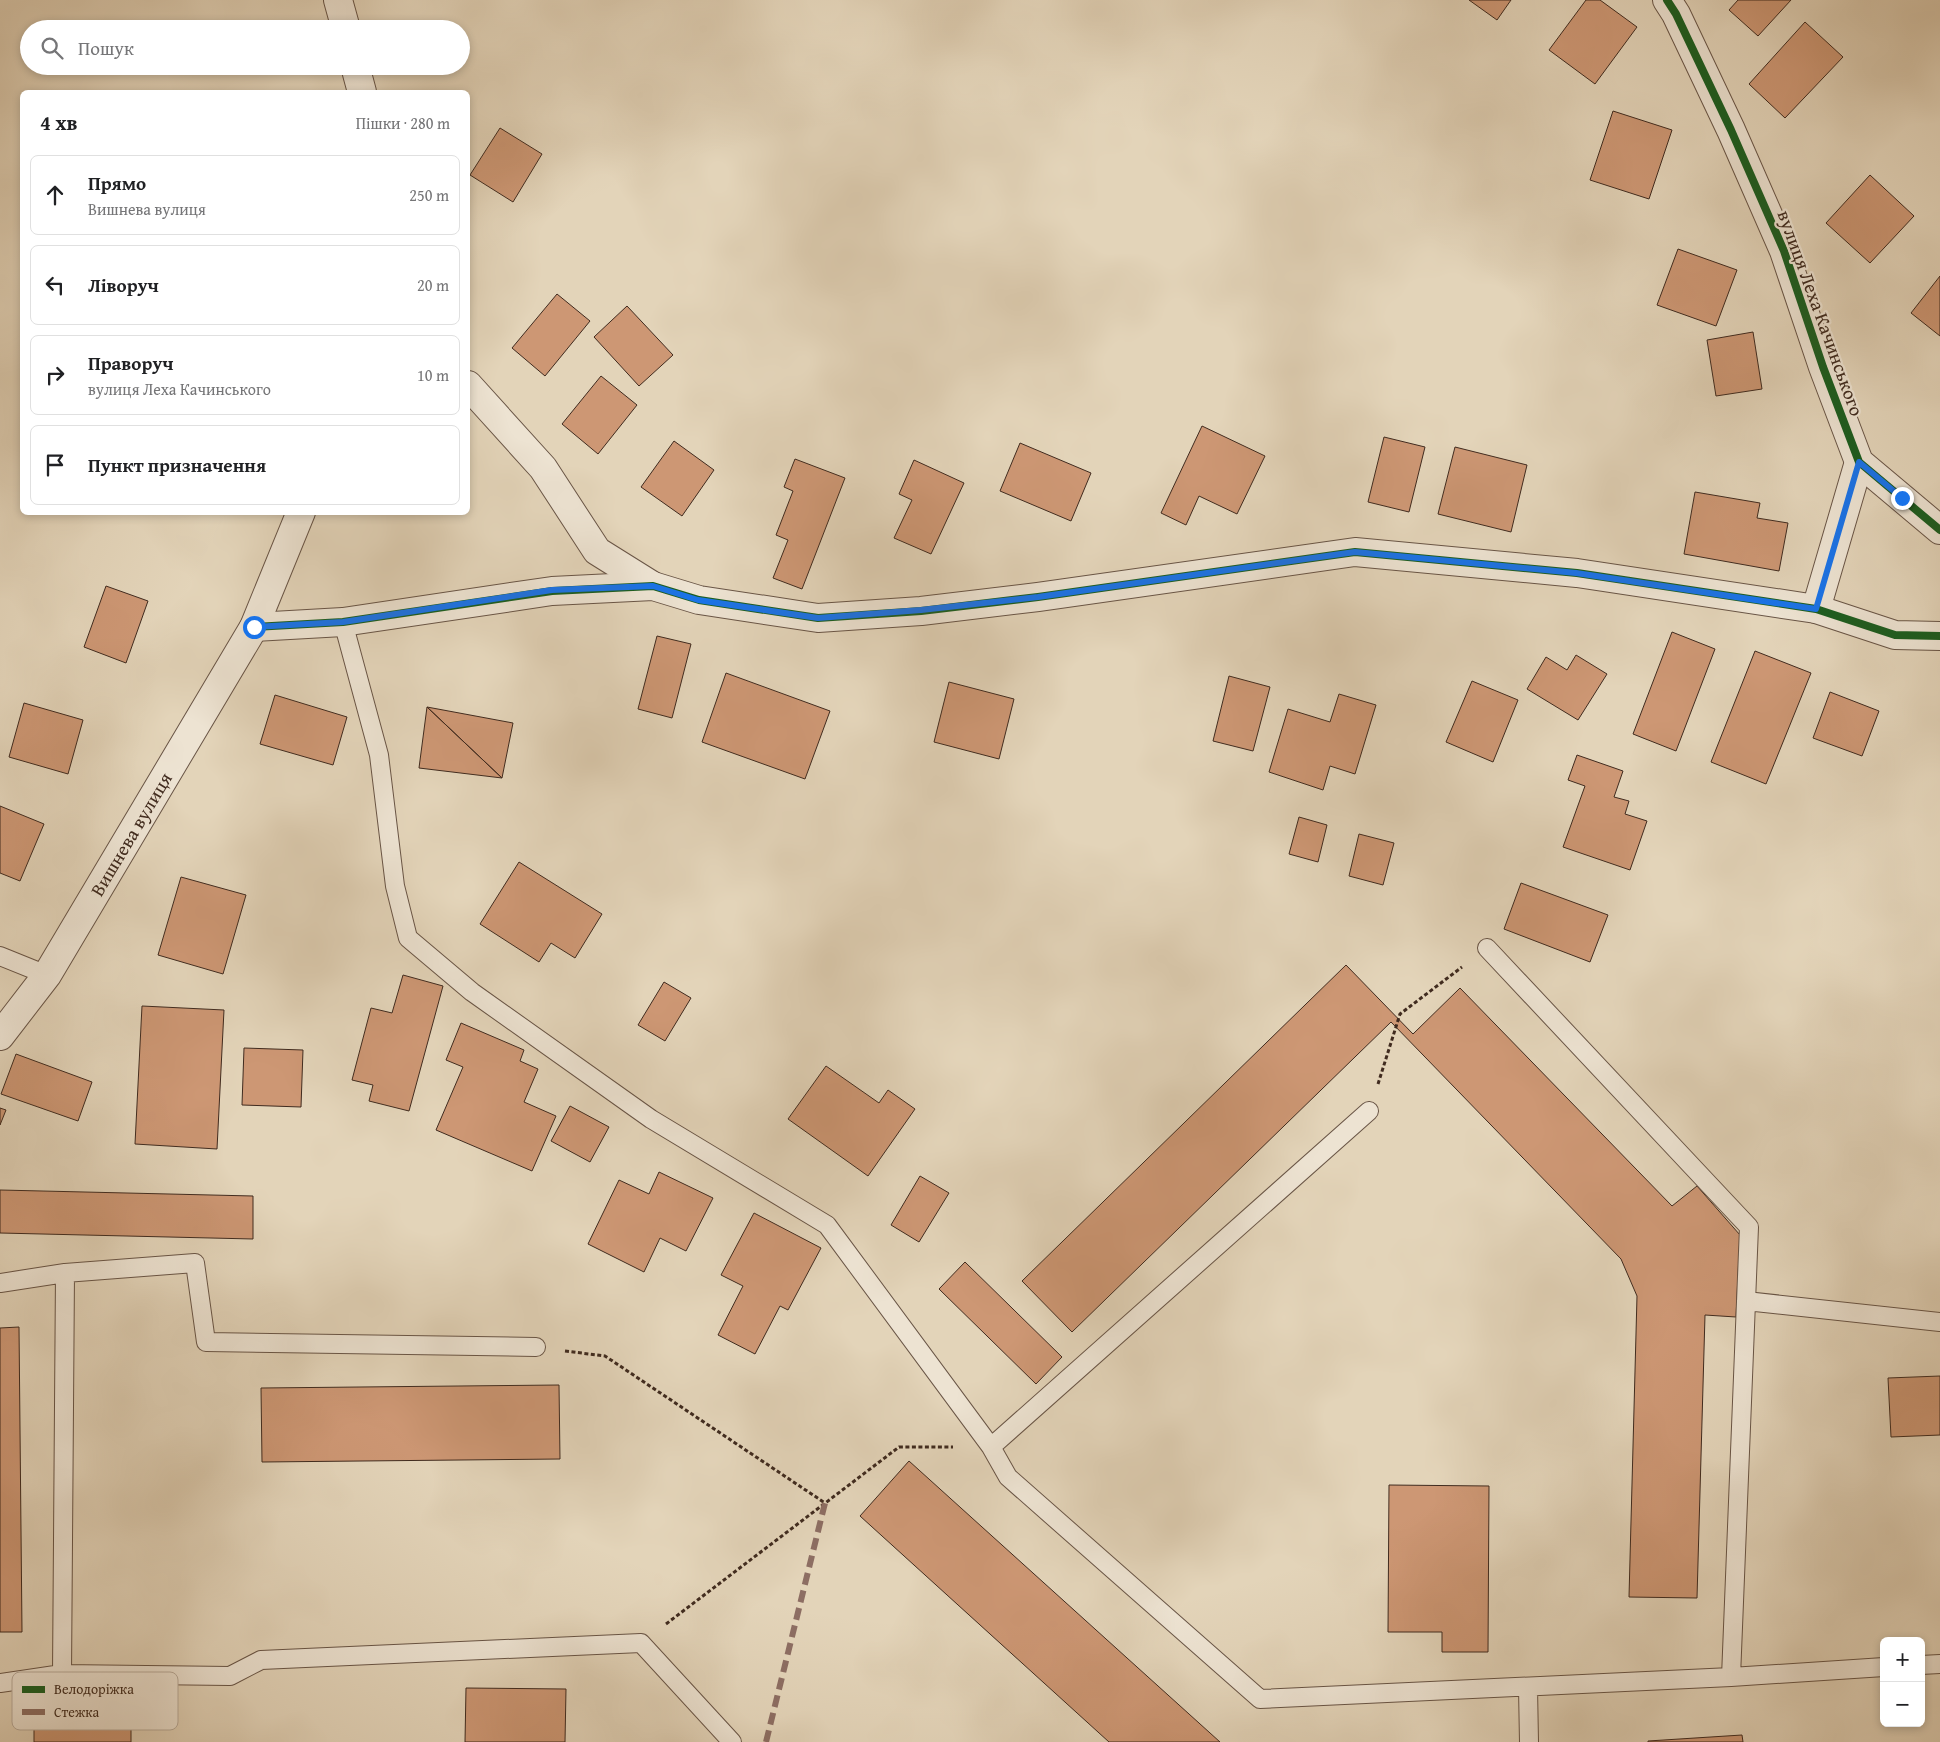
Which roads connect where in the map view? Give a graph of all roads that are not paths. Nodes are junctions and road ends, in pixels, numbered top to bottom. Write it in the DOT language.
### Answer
graph roads {
  1 [pos="338,0"];
  2 [pos="1666,0"];
  3 [pos="344,20"];
  4 [pos="357,75"];
  5 [pos="361,90"];
  6 [pos="470,387"];
  7 [pos="1859,462"];
  8 [pos="300,515"];
  9 [pos="1940,530"];
  10 [pos="653,586"];
  11 [pos="1816,609"];
  12 [pos="343,622"];
  13 [pos="254,627"];
  14 [pos="1940,636"];
  15 [pos="1486,948"];
  16 [pos="0,956"];
  17 [pos="47,975"];
  18 [pos="0,1036"];
  19 [pos="1369,1110"];
  20 [pos="65,1273"];
  21 [pos="0,1283"];
  22 [pos="1746,1301"];
  23 [pos="1940,1322"];
  24 [pos="536,1346"];
  25 [pos="991,1447"];
  26 [pos="1940,1664"];
  27 [pos="1925,1665"];
  28 [pos="1880,1667"];
  29 [pos="62,1672"];
  30 [pos="178,1675"];
  31 [pos="1730,1677"];
  32 [pos="1528,1687"];
  33 [pos="732,1742"];
  34 [pos="1529,1742"];
  1 -- 3 [label="street"];
  2 -- 7 [label="street, вулиця Леха Качинського"];
  4 -- 5 [label="street"];
  6 -- 10 [label="street"];
  7 -- 9 [label="street, вулиця Леха Качинського"];
  7 -- 11 [label="street"];
  8 -- 13 [label="street, Вишнева вулиця"];
  10 -- 11 [label="street"];
  10 -- 12 [label="street"];
  11 -- 14 [label="street"];
  12 -- 13 [label="street"];
  12 -- 25 [label="lane"];
  13 -- 17 [label="street, Вишнева вулиця"];
  15 -- 22 [label="lane"];
  16 -- 17 [label="lane"];
  17 -- 18 [label="street, Вишнева вулиця"];
  19 -- 25 [label="lane"];
  20 -- 21 [label="lane"];
  20 -- 24 [label="lane"];
  20 -- 29 [label="lane"];
  22 -- 23 [label="lane"];
  22 -- 31 [label="lane"];
  25 -- 32 [label="lane"];
  26 -- 27 [label="lane"];
  28 -- 31 [label="lane"];
  30 -- 33 [label="lane"];
  31 -- 32 [label="lane"];
  32 -- 34 [label="lane"];
}
